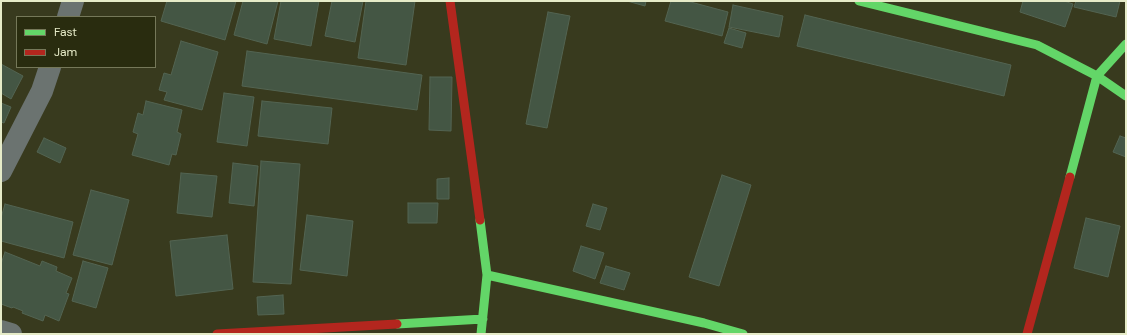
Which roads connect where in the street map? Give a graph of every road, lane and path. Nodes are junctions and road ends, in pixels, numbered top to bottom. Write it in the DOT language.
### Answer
graph roads {
  1 [pos="73,1"];
  2 [pos="450,1"];
  3 [pos="859,1"];
  4 [pos="68,16"];
  5 [pos="1126,44"];
  6 [pos="50,68"];
  7 [pos="1097,76"];
  8 [pos="1126,96"];
  9 [pos="1,171"];
  10 [pos="487,275"];
  11 [pos="482,319"];
  12 [pos="1,331"];
  13 [pos="11,334"];
  14 [pos="217,334"];
  15 [pos="481,334"];
  16 [pos="743,334"];
  17 [pos="1026,334"];
  1 -- 4 [label="street"];
  2 -- 10 [label="street"];
  3 -- 7 [label="street"];
  5 -- 7 [label="street"];
  6 -- 9 [label="street"];
  7 -- 8 [label="street"];
  7 -- 17 [label="street"];
  10 -- 11 [label="street"];
  10 -- 16 [label="street"];
  11 -- 14 [label="street"];
  11 -- 15 [label="street"];
  12 -- 13 [label="street"];
}
